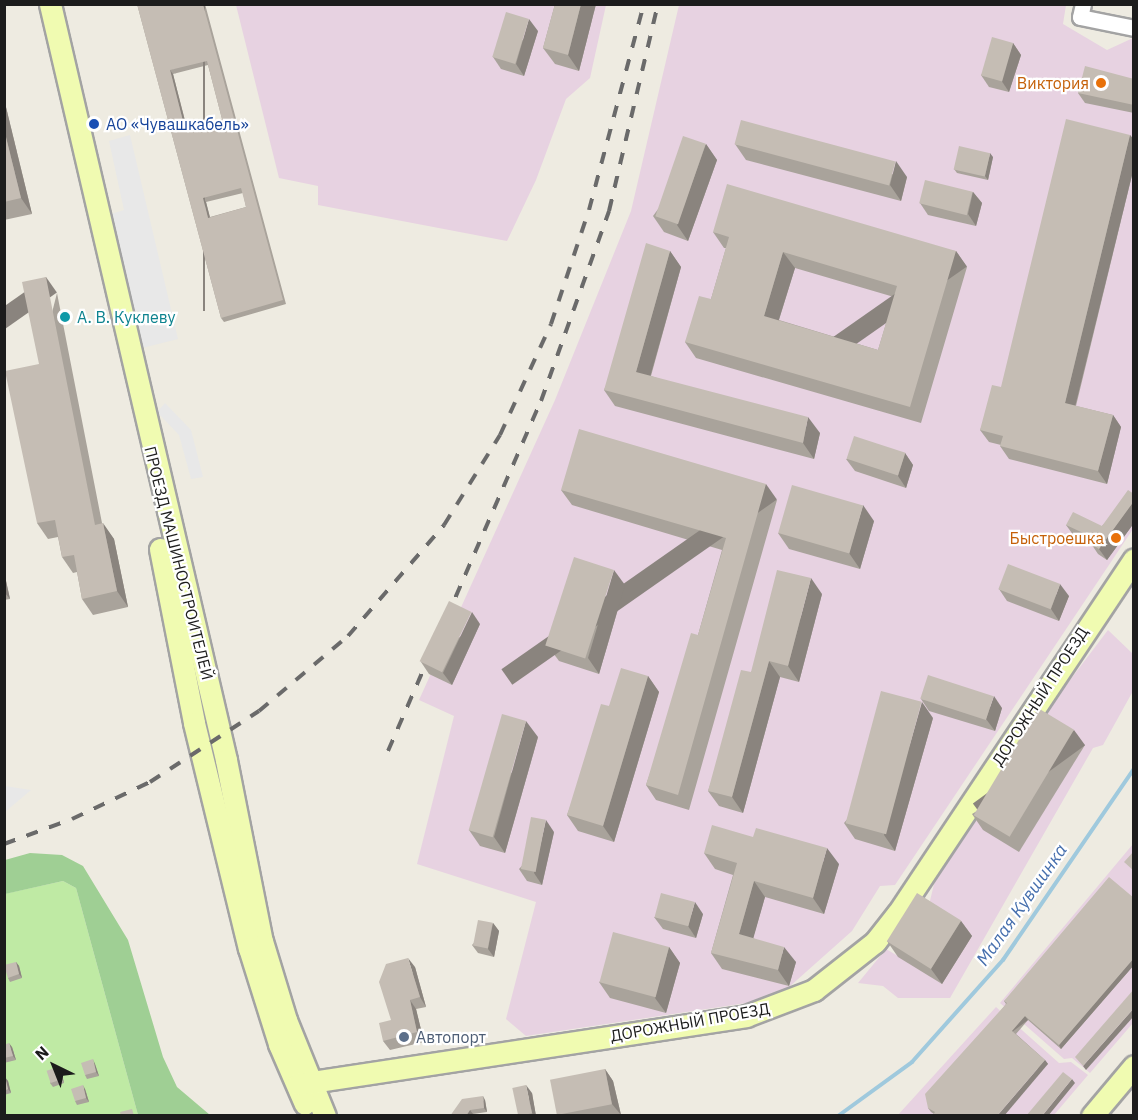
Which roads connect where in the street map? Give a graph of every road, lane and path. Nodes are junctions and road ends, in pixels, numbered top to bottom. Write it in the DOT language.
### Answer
graph roads {
  1 [pos="37,4"];
  2 [pos="50,4"];
  3 [pos="1083,4"];
  4 [pos="1134,28"];
  5 [pos="102,264"];
  6 [pos="1133,558"];
  7 [pos="1134,1066"];
  8 [pos="304,1083"];
  9 [pos="310,1116"];
  10 [pos="325,1116"];
  11 [pos="1092,1116"];
  1 -- 5 [label="main road, ПРОЕЗД МАШИНОСТРОИТЕЛЕЙ"];
  2 -- 5 [label="main road, ПРОЕЗД МАШИНОСТРОИТЕЛЕЙ"];
  3 -- 4 [label="street"];
  5 -- 8 [label="main road, ПРОЕЗД МАШИНОСТРОИТЕЛЕЙ"];
  6 -- 8 [label="main road, ДОРОЖНЫЙ ПРОЕЗД"];
  7 -- 11 [label="main road"];
  8 -- 9 [label="main road, ПРОЕЗД МАШИНОСТРОИТЕЛЕЙ"];
  8 -- 10 [label="main road, ПРОЕЗД МАШИНОСТРОИТЕЛЕЙ"];
}
